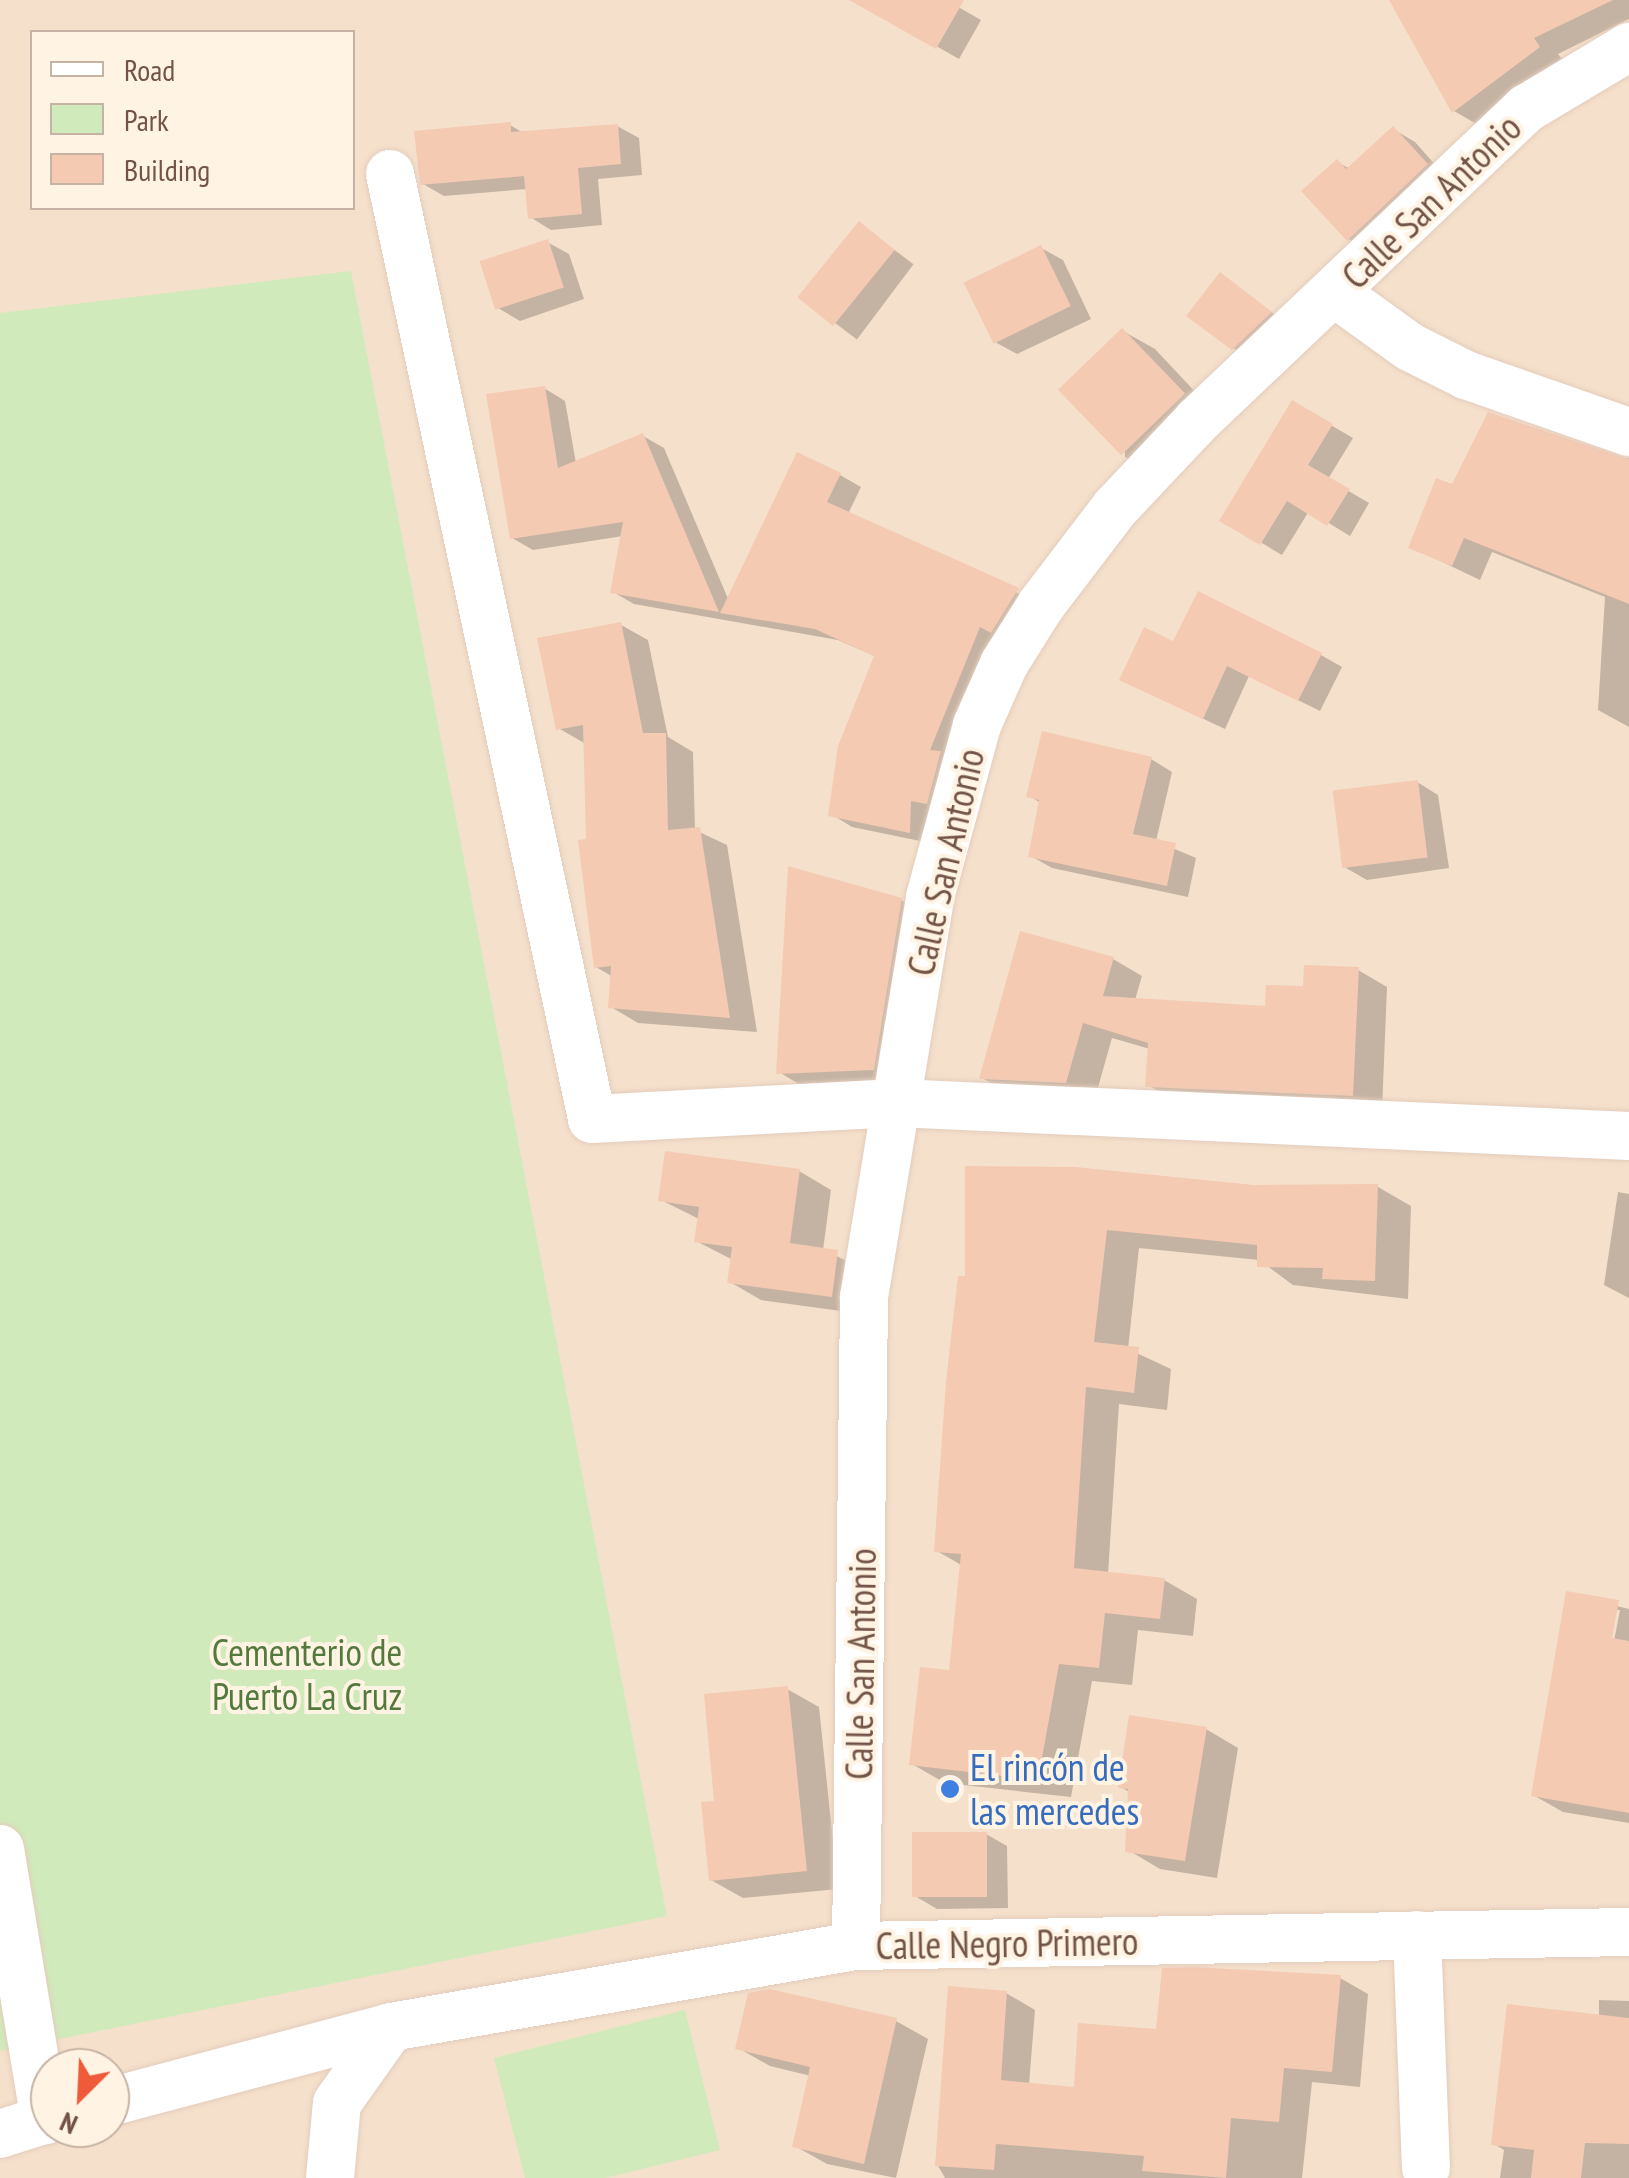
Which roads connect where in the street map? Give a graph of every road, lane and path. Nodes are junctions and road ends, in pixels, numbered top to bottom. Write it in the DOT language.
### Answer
graph roads {
  1 [pos="1629,47"];
  2 [pos="390,174"];
  3 [pos="1335,293"];
  4 [pos="1629,432"];
  5 [pos="897,1103"];
  6 [pos="1629,1136"];
  7 [pos="0,1849"];
  8 [pos="1629,1932"];
  9 [pos="1417,1936"];
  10 [pos="856,1946"];
  11 [pos="391,2027"];
  12 [pos="35,2048"];
  13 [pos="130,2097"];
  14 [pos="30,2125"];
  15 [pos="0,2134"];
  16 [pos="1426,2168"];
  17 [pos="330,2178"];
  1 -- 3 [label="street, Calle San Antonio"];
  2 -- 5 [label="street"];
  3 -- 4 [label="street"];
  3 -- 5 [label="street, Calle San Antonio"];
  5 -- 6 [label="street"];
  5 -- 10 [label="street, Calle San Antonio"];
  7 -- 12 [label="street"];
  8 -- 9 [label="street, Calle Negro Primero"];
  9 -- 10 [label="street, Calle Negro Primero"];
  9 -- 16 [label="street"];
  10 -- 11 [label="street, Calle Negro Primero"];
  11 -- 13 [label="street, Calle Negro Primero"];
  11 -- 17 [label="street"];
  14 -- 15 [label="street"];
}
